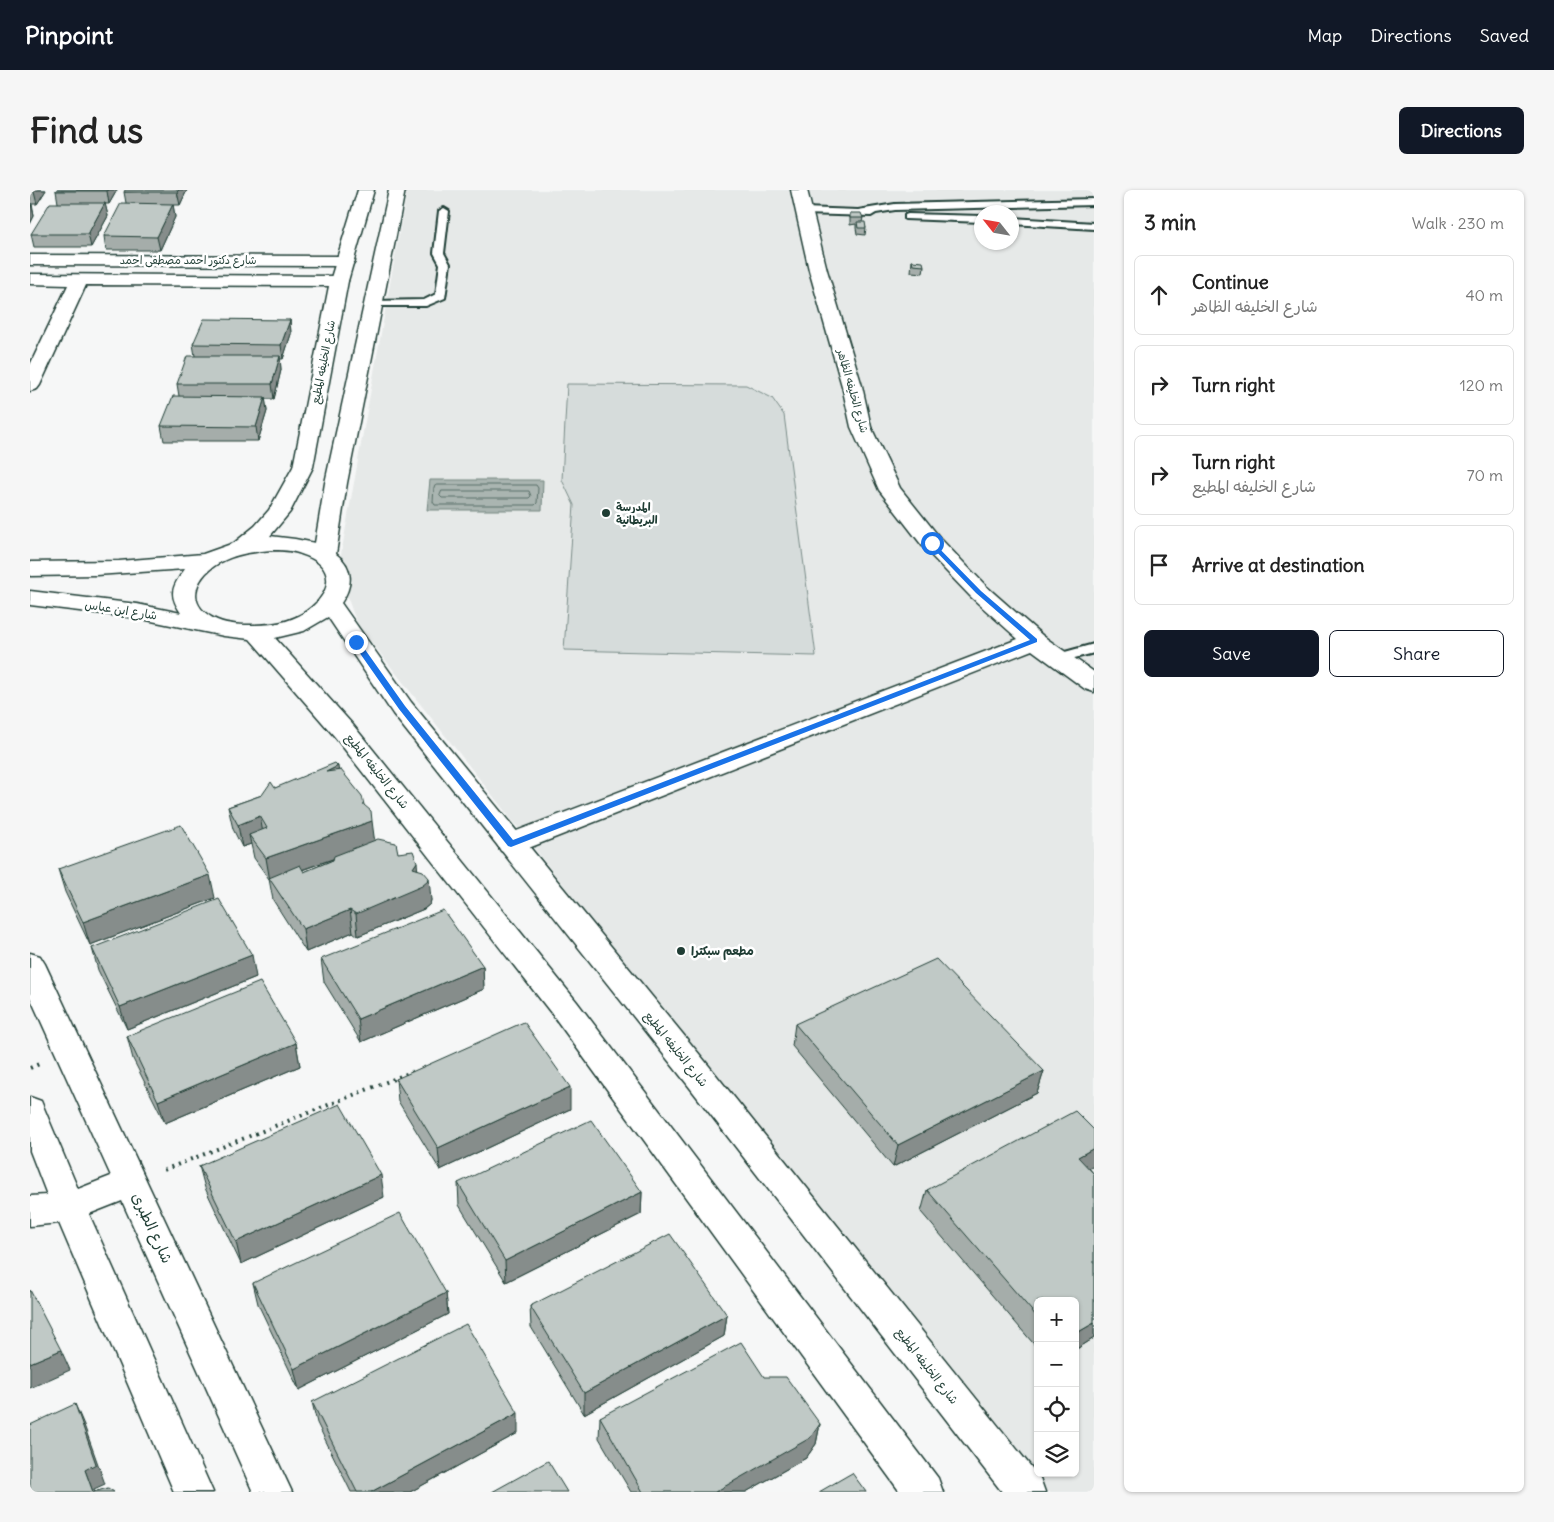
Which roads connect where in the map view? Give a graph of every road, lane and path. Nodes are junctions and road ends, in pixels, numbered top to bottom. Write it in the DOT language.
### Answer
graph roads {
  1 [pos="366,190"];
  2 [pos="397,190"];
  3 [pos="799,190"];
  4 [pos="1026,190"];
  5 [pos="1094,202"];
  6 [pos="1034,204"];
  7 [pos="444,211"];
  8 [pos="803,211"];
  9 [pos="860,212"];
  10 [pos="974,219"];
  11 [pos="1019,221"];
  12 [pos="1094,226"];
  13 [pos="30,260"];
  14 [pos="346,261"];
  15 [pos="30,279"];
  16 [pos="79,280"];
  17 [pos="338,281"];
  18 [pos="373,304"];
  19 [pos="30,385"];
  20 [pos="243,546"];
  21 [pos="324,557"];
  22 [pos="207,560"];
  23 [pos="30,569"];
  24 [pos="30,598"];
  25 [pos="330,603"];
  26 [pos="211,626"];
  27 [pos="256,632"];
  28 [pos="1035,641"];
  29 [pos="1094,648"];
  30 [pos="1059,658"];
  31 [pos="1094,684"];
  32 [pos="511,844"];
  33 [pos="30,964"];
  34 [pos="418,1069"];
  35 [pos="30,1110"];
  36 [pos="131,1183"];
  37 [pos="69,1207"];
  38 [pos="30,1210"];
  39 [pos="194,1492"];
  40 [pos="273,1492"];
  41 [pos="924,1492"];
  42 [pos="1026,1492"];
  1 -- 14 [label="street, شارع الخليفه المطيع"];
  2 -- 18 [label="street"];
  3 -- 8 [label="street, شارع الخليفه الظاهر"];
  4 -- 6 [label="lane"];
  5 -- 6 [label="lane"];
  6 -- 9 [label="lane"];
  7 -- 18 [label="lane"];
  8 -- 9 [label="lane"];
  8 -- 28 [label="street, شارع الخليفه الظاهر"];
  9 -- 10 [label="lane"];
  11 -- 12 [label="lane"];
  13 -- 14 [label="street, شارع دكتور احمد مصطفى احمد"];
  14 -- 17 [label="street, شارع الخليفه المطيع"];
  15 -- 16 [label="street, شارع دكتور احمد مصطفى احمد"];
  16 -- 17 [label="street, شارع دكتور احمد مصطفى احمد"];
  16 -- 19 [label="street"];
  17 -- 20 [label="street, شارع الخليفه المطيع"];
  18 -- 21 [label="street"];
  20 -- 21 [label="street"];
  20 -- 22 [label="street"];
  21 -- 25 [label="street"];
  22 -- 23 [label="street"];
  22 -- 26 [label="street"];
  24 -- 26 [label="street, شارع ابن عباس"];
  25 -- 27 [label="street"];
  25 -- 32 [label="street, شارع الخليفه المطيع"];
  26 -- 27 [label="street"];
  27 -- 41 [label="street, شارع الخليفه المطيع"];
  28 -- 30 [label="street, شارع الخليفه الظاهر"];
  28 -- 32 [label="street"];
  29 -- 30 [label="lane"];
  30 -- 31 [label="street, شارع الخليفه الظاهر"];
  32 -- 42 [label="street, شارع الخليفه المطيع"];
  33 -- 36 [label="street, شارع الطبرى"];
  34 -- 36 [label="path"];
  35 -- 37 [label="street"];
  36 -- 37 [label="street"];
  36 -- 40 [label="street, شارع الطبرى"];
  37 -- 38 [label="street"];
  37 -- 39 [label="street"];
}
